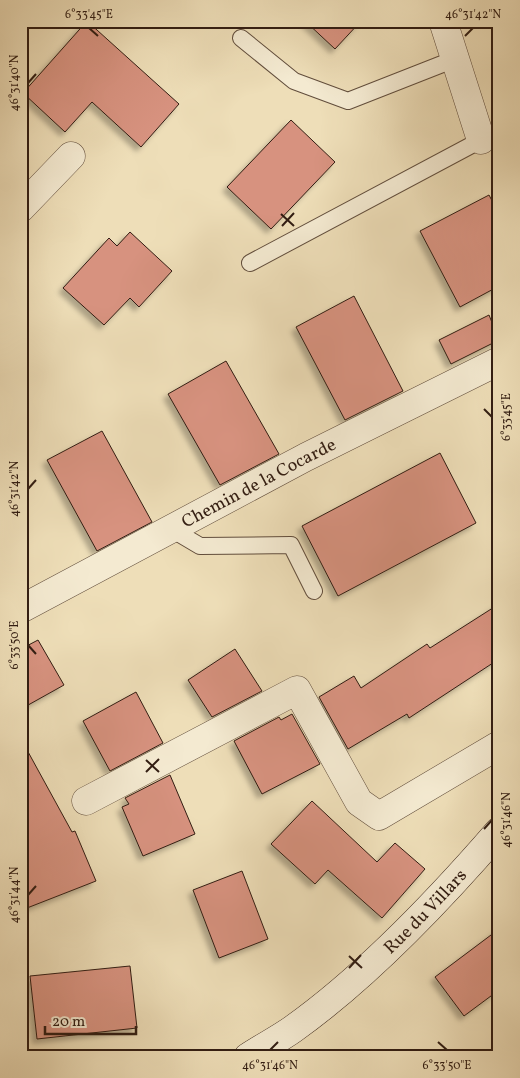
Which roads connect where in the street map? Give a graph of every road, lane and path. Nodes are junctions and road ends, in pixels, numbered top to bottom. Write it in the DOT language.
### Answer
graph roads {
  1 [pos="443,21"];
  2 [pos="241,38"];
  3 [pos="455,59"];
  4 [pos="481,140"];
  5 [pos="71,156"];
  6 [pos="21,208"];
  7 [pos="250,263"];
  8 [pos="499,361"];
  9 [pos="173,530"];
  10 [pos="314,591"];
  11 [pos="21,609"];
  12 [pos="499,745"];
  13 [pos="86,801"];
  14 [pos="499,831"];
  15 [pos="248,1057"];
  1 -- 3 [label="street"];
  2 -- 3 [label="lane"];
  3 -- 4 [label="street"];
  4 -- 7 [label="lane"];
  5 -- 6 [label="street"];
  8 -- 9 [label="street, Chemin de la Cocarde"];
  9 -- 10 [label="lane"];
  9 -- 11 [label="street, Chemin de la Cocarde"];
  12 -- 13 [label="street"];
  14 -- 15 [label="street, Rue du Villars"];
}
